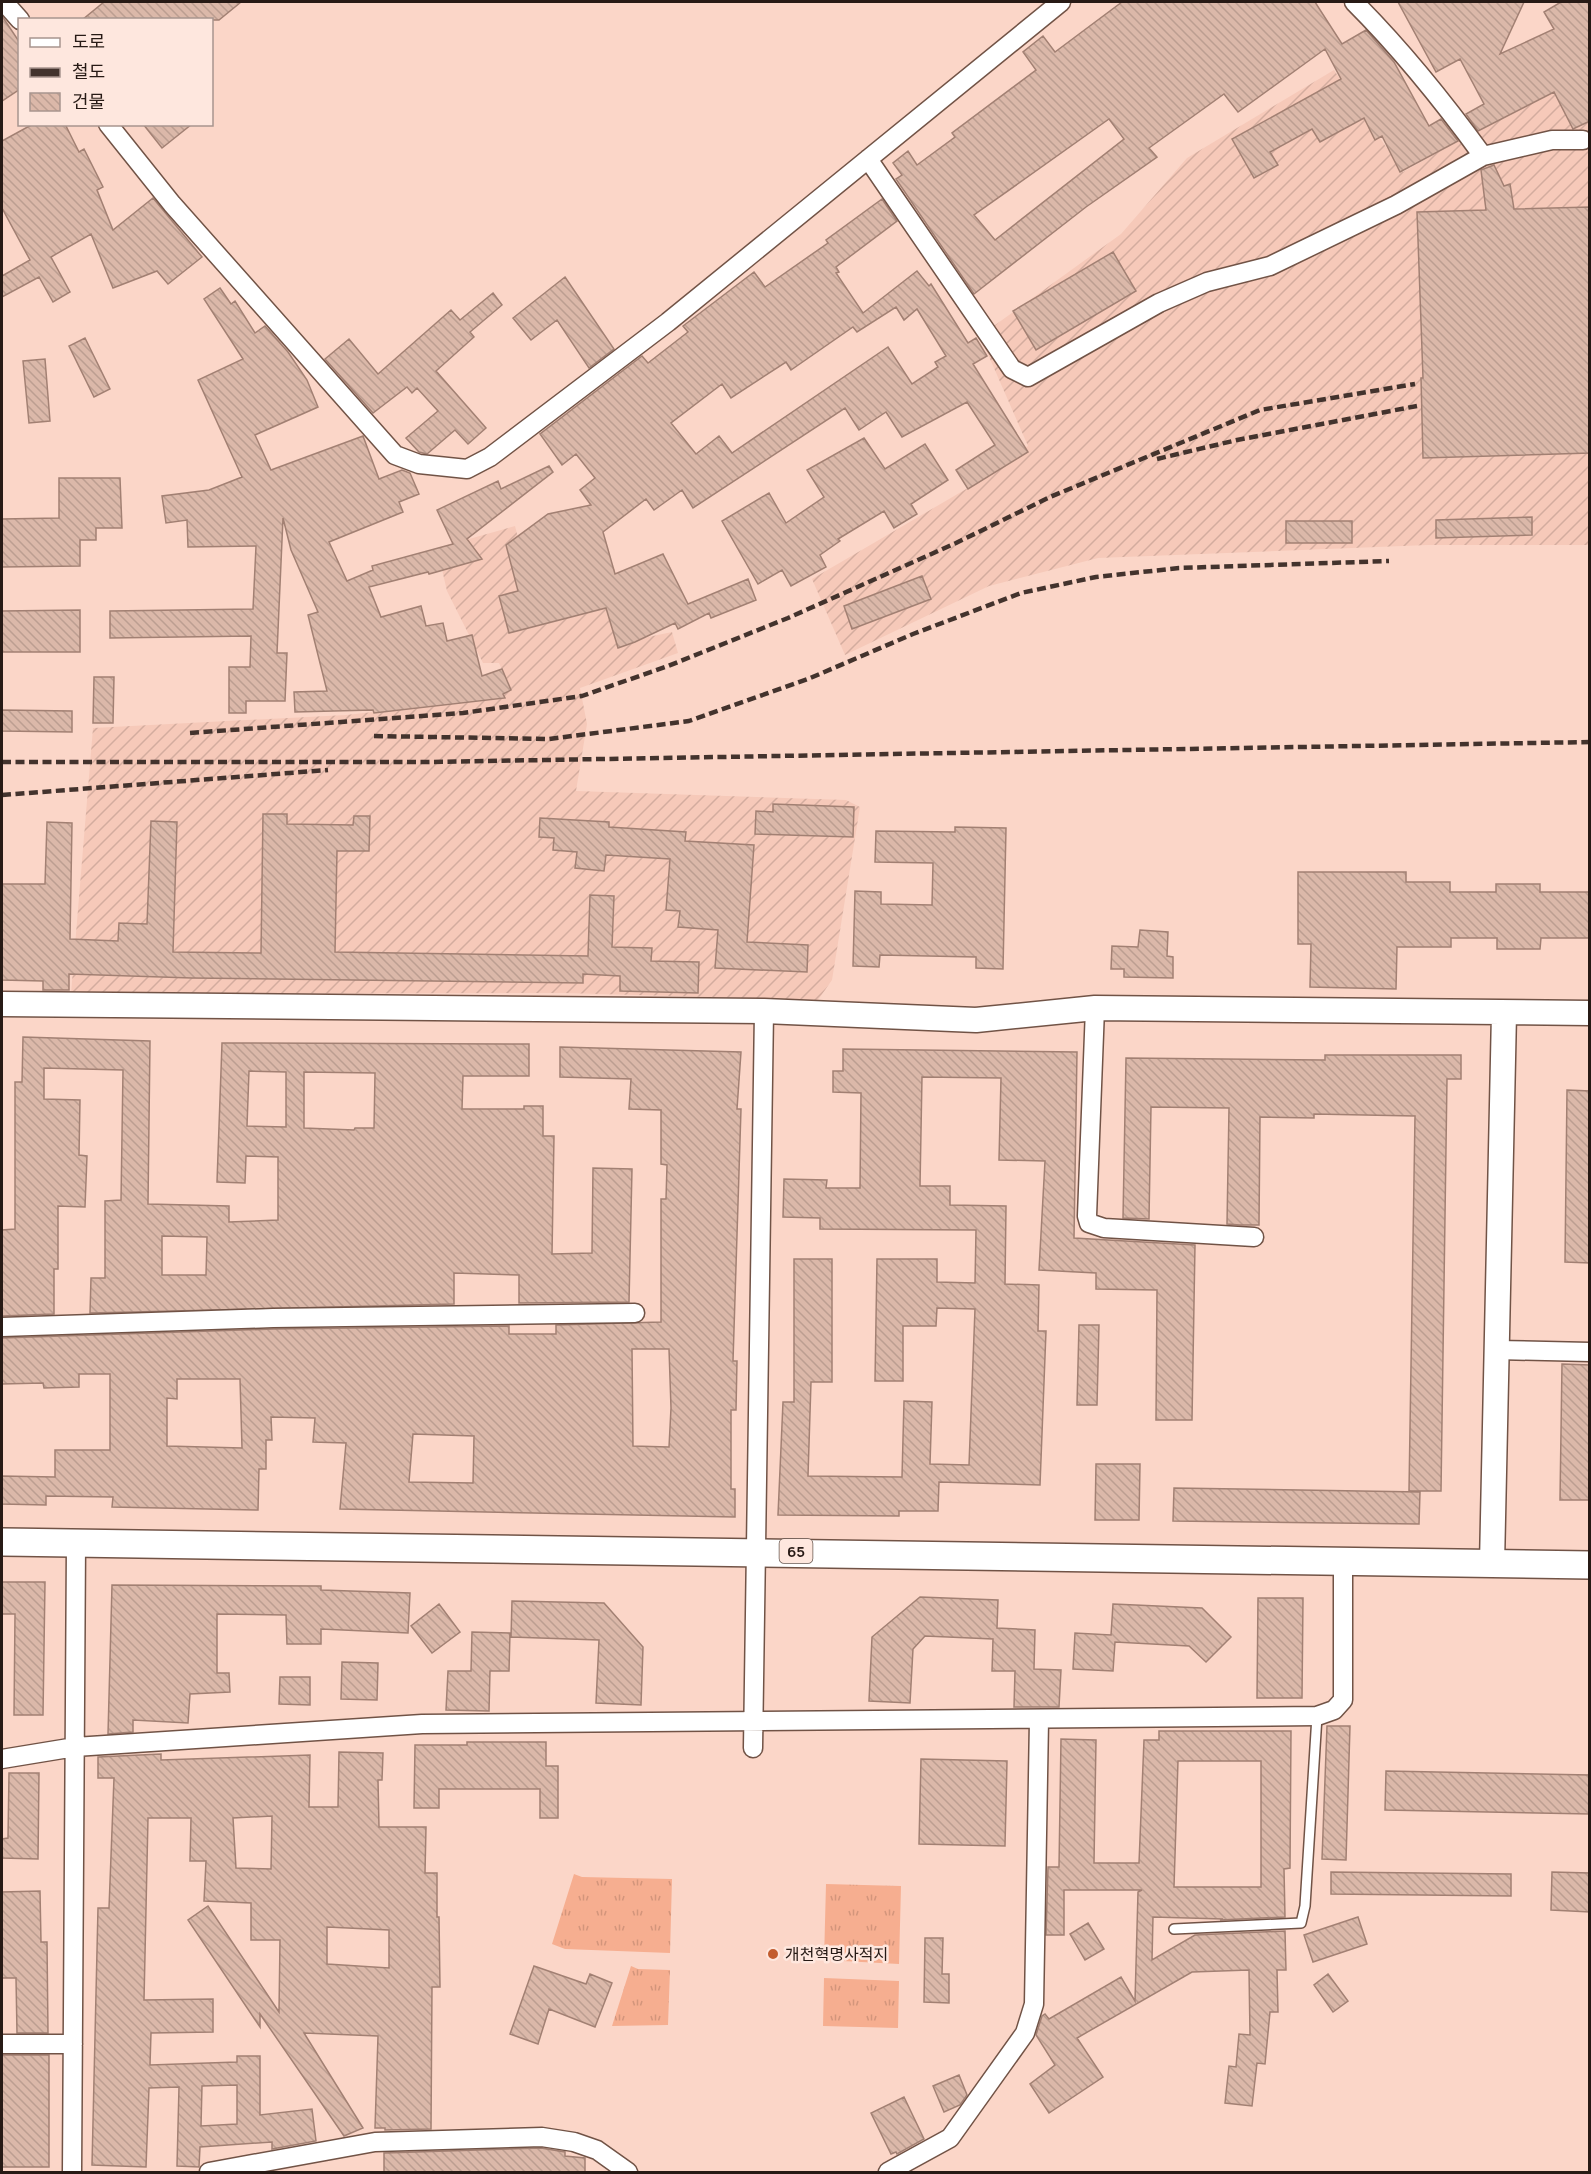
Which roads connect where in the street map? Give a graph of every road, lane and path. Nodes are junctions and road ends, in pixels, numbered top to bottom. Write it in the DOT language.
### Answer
graph roads {
  1 [pos="4,2"];
  2 [pos="1061,2"];
  3 [pos="1354,2"];
  4 [pos="18,18"];
  5 [pos="110,126"];
  6 [pos="1583,140"];
  7 [pos="1483,156"];
  8 [pos="868,159"];
  9 [pos="2,1004"];
  10 [pos="1095,1008"];
  11 [pos="764,1011"];
  12 [pos="1504,1013"];
  13 [pos="1590,1013"];
  14 [pos="1254,1237"];
  15 [pos="635,1313"];
  16 [pos="2,1327"];
  17 [pos="1497,1350"];
  18 [pos="1590,1352"];
  19 [pos="2,1542"];
  20 [pos="76,1543"];
  21 [pos="755,1550"];
  22 [pos="1343,1562"];
  23 [pos="1492,1564"];
  24 [pos="1590,1565"];
  25 [pos="1317,1716"];
  26 [pos="754,1719"];
  27 [pos="1039,1720"];
  28 [pos="75,1747"];
  29 [pos="753,1748"];
  30 [pos="2,1759"];
  31 [pos="1174,1929"];
  32 [pos="2,2044"];
  33 [pos="73,2044"];
  34 [pos="72,2172"];
  35 [pos="209,2172"];
  36 [pos="628,2172"];
  37 [pos="888,2172"];
  1 -- 4 [label="street"];
  2 -- 8 [label="street"];
  3 -- 7 [label="street"];
  5 -- 8 [label="street"];
  6 -- 7 [label="street"];
  7 -- 8 [label="street"];
  9 -- 11 [label="main road"];
  10 -- 11 [label="main road"];
  10 -- 12 [label="main road"];
  10 -- 14 [label="street"];
  11 -- 21 [label="street"];
  12 -- 13 [label="main road"];
  12 -- 17 [label="main road"];
  15 -- 16 [label="street"];
  17 -- 18 [label="street"];
  17 -- 23 [label="main road"];
  19 -- 20 [label="main road, 65"];
  20 -- 21 [label="main road, 65"];
  20 -- 28 [label="street"];
  21 -- 22 [label="main road, 65"];
  21 -- 26 [label="street"];
  22 -- 23 [label="main road, 65"];
  22 -- 25 [label="street"];
  23 -- 24 [label="main road, 65"];
  25 -- 27 [label="street"];
  25 -- 31 [label="lane"];
  26 -- 27 [label="street"];
  26 -- 28 [label="street"];
  26 -- 29 [label="street"];
  27 -- 37 [label="street"];
  28 -- 30 [label="street"];
  28 -- 33 [label="street"];
  32 -- 33 [label="street"];
  33 -- 34 [label="street"];
  35 -- 36 [label="street"];
}
